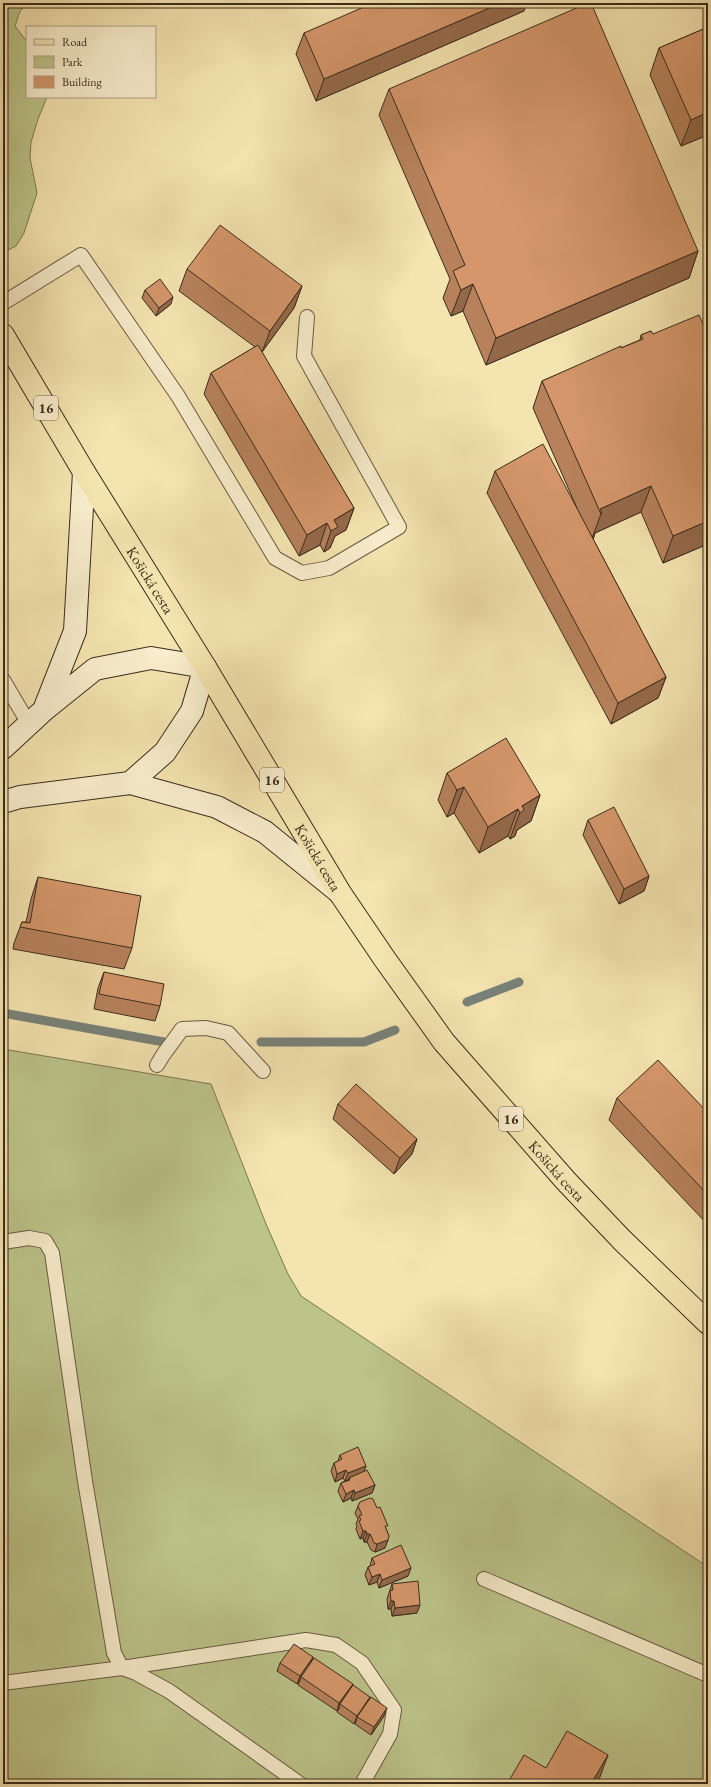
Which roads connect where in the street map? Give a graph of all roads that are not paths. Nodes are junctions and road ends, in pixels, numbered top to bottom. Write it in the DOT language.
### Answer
graph roads {
  1 [pos="3,303"];
  2 [pos="307,317"];
  3 [pos="3,334"];
  4 [pos="84,472"];
  5 [pos="205,667"];
  6 [pos="3,680"];
  7 [pos="37,717"];
  8 [pos="3,748"];
  9 [pos="130,783"];
  10 [pos="3,802"];
  11 [pos="340,893"];
  12 [pos="158,1065"];
  13 [pos="263,1072"];
  14 [pos="3,1242"];
  15 [pos="708,1323"];
  16 [pos="484,1579"];
  17 [pos="122,1668"];
  18 [pos="708,1675"];
  19 [pos="3,1683"];
  20 [pos="300,1784"];
  21 [pos="362,1784"];
  1 -- 2 [label="lane"];
  3 -- 4 [label="main road, Košická cesta / 16"];
  4 -- 5 [label="main road, Košická cesta / 16"];
  4 -- 7 [label="street"];
  5 -- 7 [label="street"];
  5 -- 9 [label="street"];
  5 -- 11 [label="main road, Košická cesta / 16"];
  6 -- 7 [label="lane"];
  7 -- 8 [label="street"];
  9 -- 10 [label="street"];
  9 -- 11 [label="street"];
  11 -- 15 [label="main road, Košická cesta / 16"];
  12 -- 13 [label="lane"];
  14 -- 17 [label="lane"];
  16 -- 18 [label="lane"];
  17 -- 19 [label="lane"];
  17 -- 20 [label="lane"];
  17 -- 21 [label="lane"];
}
